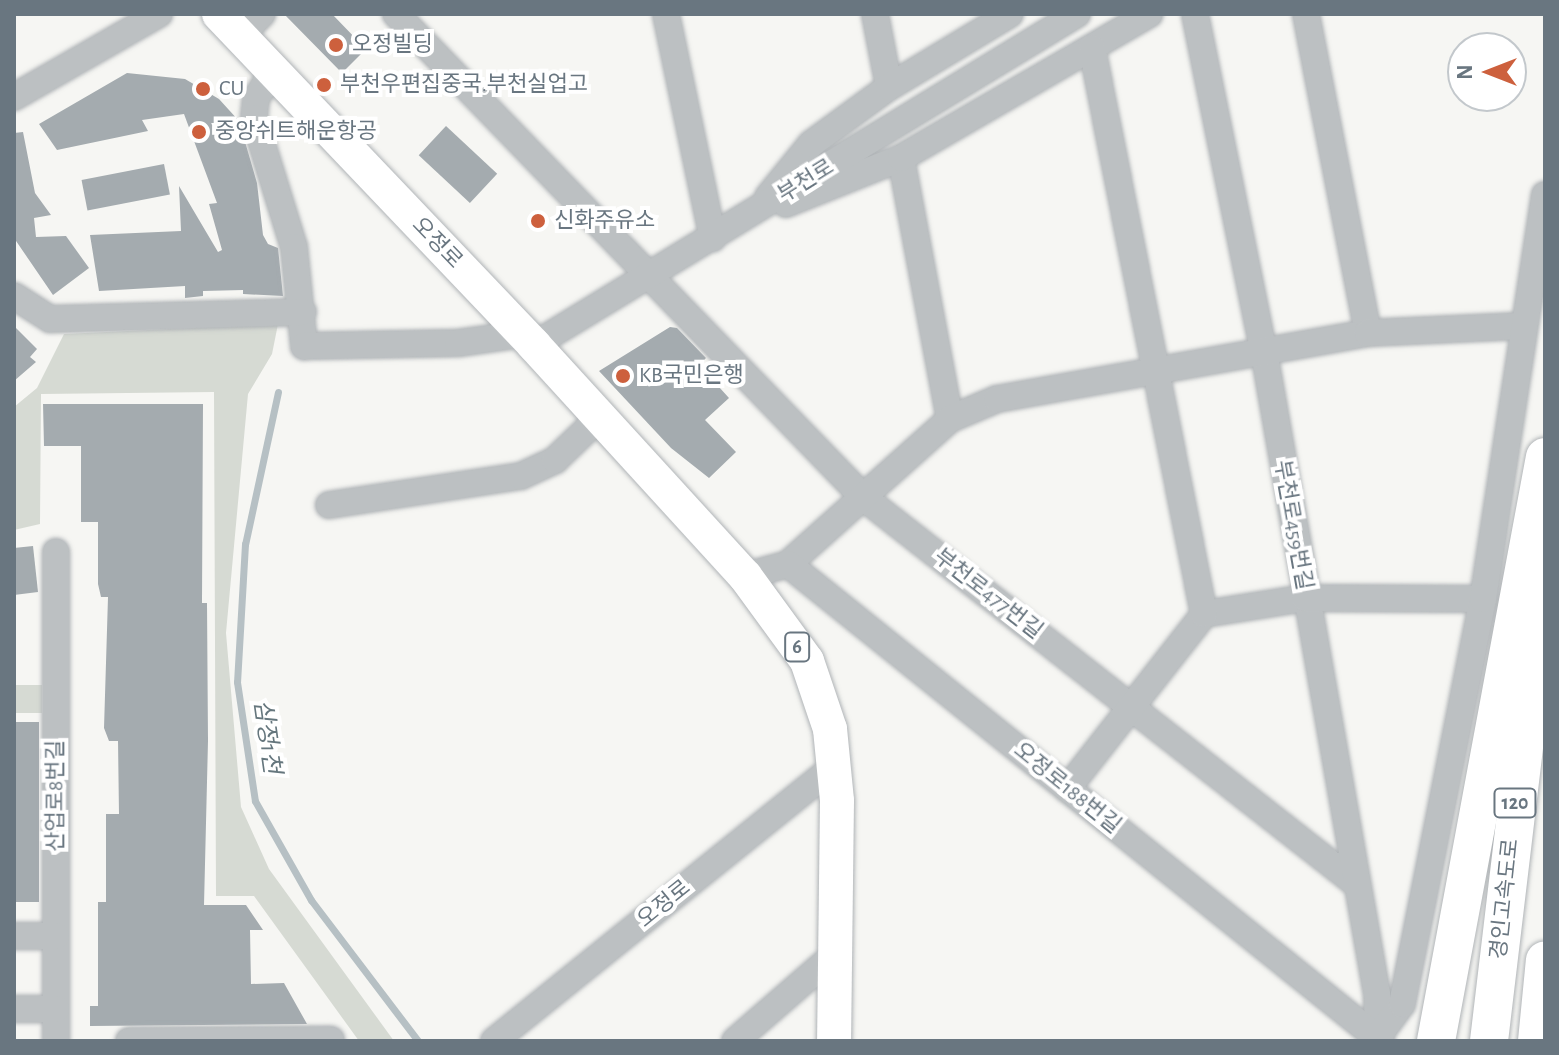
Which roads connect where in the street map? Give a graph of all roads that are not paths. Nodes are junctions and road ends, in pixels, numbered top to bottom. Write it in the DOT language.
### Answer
graph roads {
  1 [pos="159,14"];
  2 [pos="396,14"];
  3 [pos="875,14"];
  4 [pos="1010,14"];
  5 [pos="1077,14"];
  6 [pos="1149,14"];
  7 [pos="1195,14"];
  8 [pos="1306,14"];
  9 [pos="663,17"];
  10 [pos="240,21"];
  11 [pos="1092,48"];
  12 [pos="273,71"];
  13 [pos="889,87"];
  14 [pos="14,97"];
  15 [pos="901,158"];
  16 [pos="1545,195"];
  17 [pos="753,215"];
  18 [pos="713,238"];
  19 [pos="651,274"];
  20 [pos="14,296"];
  21 [pos="303,312"];
  22 [pos="1524,326"];
  23 [pos="1368,333"];
  24 [pos="529,339"];
  25 [pos="1264,352"];
  26 [pos="1156,372"];
  27 [pos="600,417"];
  28 [pos="950,419"];
  29 [pos="1545,457"];
  30 [pos="863,497"];
  31 [pos="329,505"];
  32 [pos="56,552"];
  33 [pos="788,564"];
  34 [pos="1545,566"];
  35 [pos="745,576"];
  36 [pos="1305,598"];
  37 [pos="1483,599"];
  38 [pos="1204,614"];
  39 [pos="1131,707"];
  40 [pos="834,767"];
  41 [pos="1067,789"];
  42 [pos="1354,882"];
  43 [pos="14,936"];
  44 [pos="56,936"];
  45 [pos="835,954"];
  46 [pos="1545,960"];
  47 [pos="14,1009"];
  48 [pos="56,1009"];
  49 [pos="331,1040"];
  50 [pos="1379,1040"];
  51 [pos="56,1041"];
  52 [pos="129,1041"];
  53 [pos="494,1041"];
  54 [pos="735,1041"];
  55 [pos="834,1041"];
  56 [pos="1436,1041"];
  57 [pos="1489,1041"];
  58 [pos="1537,1041"];
  1 -- 14 [label="street"];
  2 -- 19 [label="street, 부천로477번길"];
  3 -- 13 [label="street"];
  4 -- 13 [label="street"];
  5 -- 17 [label="street, 부천로"];
  6 -- 11 [label="street"];
  7 -- 25 [label="street, 부천로459번길"];
  8 -- 23 [label="street"];
  9 -- 18 [label="street"];
  10 -- 12 [label="main road, 오정로 / 6"];
  11 -- 15 [label="street"];
  11 -- 26 [label="street"];
  12 -- 21 [label="street"];
  12 -- 24 [label="main road, 오정로 / 6"];
  13 -- 17 [label="street"];
  15 -- 17 [label="street"];
  15 -- 28 [label="street"];
  16 -- 22 [label="street"];
  17 -- 18 [label="street, 부천로"];
  18 -- 19 [label="street, 부천로"];
  19 -- 24 [label="street, 부천로"];
  19 -- 30 [label="street, 부천로477번길"];
  20 -- 21 [label="street"];
  21 -- 24 [label="street"];
  22 -- 23 [label="street"];
  22 -- 37 [label="street"];
  23 -- 25 [label="street"];
  24 -- 27 [label="main road, 오정로 / 6"];
  25 -- 26 [label="street"];
  25 -- 36 [label="street, 부천로459번길"];
  26 -- 28 [label="street"];
  26 -- 38 [label="street"];
  27 -- 31 [label="street"];
  27 -- 35 [label="main road, 오정로 / 6"];
  28 -- 30 [label="street"];
  29 -- 56 [label="highway"];
  30 -- 33 [label="street"];
  30 -- 39 [label="street, 부천로477번길"];
  32 -- 44 [label="street, 산업로8번길"];
  33 -- 35 [label="street"];
  33 -- 41 [label="street, 오정로188번길"];
  34 -- 57 [label="highway, 경인고속도로 / 120"];
  35 -- 40 [label="main road, 오정로 / 6"];
  36 -- 37 [label="street"];
  36 -- 38 [label="street"];
  36 -- 42 [label="street, 부천로459번길"];
  37 -- 50 [label="street"];
  38 -- 39 [label="street"];
  39 -- 41 [label="street"];
  39 -- 42 [label="street, 부천로477번길"];
  40 -- 45 [label="main road, 오정로 / 6"];
  40 -- 53 [label="street, 오정로"];
  41 -- 50 [label="street, 오정로188번길"];
  42 -- 50 [label="street, 부천로459번길"];
  43 -- 44 [label="street"];
  44 -- 48 [label="street, 산업로8번길"];
  45 -- 54 [label="street"];
  45 -- 55 [label="main road, 오정로 / 6"];
  46 -- 58 [label="highway, 경인고속도로"];
  47 -- 48 [label="street"];
  48 -- 51 [label="street, 산업로8번길"];
  49 -- 52 [label="street"];
}
